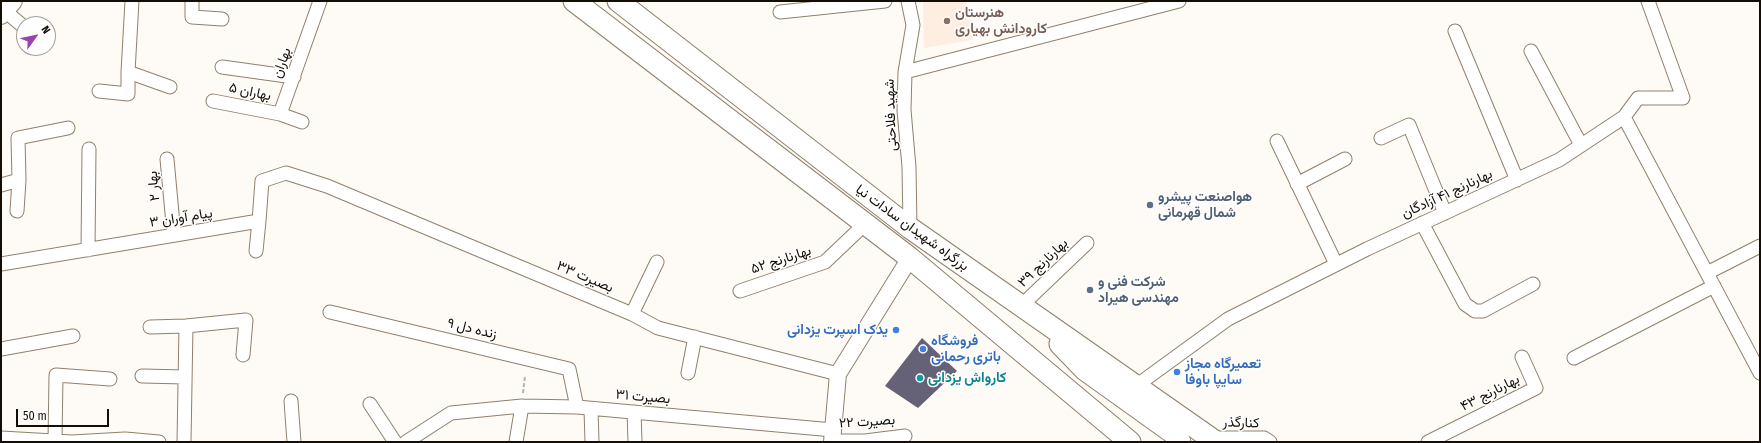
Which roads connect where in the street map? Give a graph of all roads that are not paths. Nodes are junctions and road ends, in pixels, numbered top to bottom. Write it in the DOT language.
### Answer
graph roads {
  1 [pos="132,1"];
  2 [pos="192,1"];
  3 [pos="320,1"];
  4 [pos="574,1"];
  5 [pos="618,1"];
  6 [pos="885,1"];
  7 [pos="908,1"];
  8 [pos="1179,1"];
  9 [pos="1648,1"];
  10 [pos="6,9"];
  11 [pos="780,12"];
  12 [pos="16,19"];
  13 [pos="222,19"];
  14 [pos="1456,31"];
  15 [pos="1531,51"];
  16 [pos="222,66"];
  17 [pos="128,72"];
  18 [pos="906,72"];
  19 [pos="294,77"];
  20 [pos="170,87"];
  21 [pos="99,90"];
  22 [pos="213,101"];
  23 [pos="280,114"];
  24 [pos="1624,117"];
  25 [pos="302,122"];
  26 [pos="68,128"];
  27 [pos="1381,138"];
  28 [pos="1277,141"];
  29 [pos="1581,145"];
  30 [pos="89,149"];
  31 [pos="167,159"];
  32 [pos="1345,159"];
  33 [pos="19,180"];
  34 [pos="1517,180"];
  35 [pos="1297,184"];
  36 [pos="1,185"];
  37 [pos="17,211"];
  38 [pos="1444,213"];
  39 [pos="259,221"];
  40 [pos="866,223"];
  41 [pos="1422,223"];
  42 [pos="910,228"];
  43 [pos="174,235"];
  44 [pos="1087,243"];
  45 [pos="1760,246"];
  46 [pos="88,250"];
  47 [pos="256,251"];
  48 [pos="910,258"];
  49 [pos="657,262"];
  50 [pos="1,264"];
  51 [pos="1336,264"];
  52 [pos="1707,273"];
  53 [pos="1533,284"];
  54 [pos="1714,286"];
  55 [pos="740,291"];
  56 [pos="1021,306"];
  57 [pos="330,312"];
  58 [pos="632,314"];
  59 [pos="186,326"];
  60 [pos="150,327"];
  61 [pos="73,336"];
  62 [pos="694,337"];
  63 [pos="1,349"];
  64 [pos="243,355"];
  65 [pos="1522,357"];
  66 [pos="1574,358"];
  67 [pos="688,373"];
  68 [pos="1760,373"];
  69 [pos="838,374"];
  70 [pos="142,376"];
  71 [pos="185,377"];
  72 [pos="110,379"];
  73 [pos="1136,386"];
  74 [pos="292,401"];
  75 [pos="370,404"];
  76 [pos="522,406"];
  77 [pos="576,407"];
  78 [pos="591,409"];
  79 [pos="634,412"];
  80 [pos="905,436"];
  81 [pos="1,438"];
  82 [pos="832,438"];
  83 [pos="126,440"];
  84 [pos="1214,440"];
  85 [pos="55,441"];
  86 [pos="159,442"];
  87 [pos="184,442"];
  88 [pos="294,442"];
  89 [pos="395,442"];
  90 [pos="406,442"];
  91 [pos="516,442"];
  92 [pos="592,442"];
  93 [pos="635,442"];
  94 [pos="1130,442"];
  95 [pos="1180,442"];
  96 [pos="1270,442"];
  97 [pos="1428,442"];
  1 -- 17 [label="street"];
  2 -- 13 [label="street"];
  3 -- 19 [label="street, بهاران"];
  4 -- 40 [label="highway, بزرگراه شهیدان سادات نیا"];
  5 -- 42 [label="highway, بزرگراه شهیدان سادات نیا"];
  6 -- 11 [label="street"];
  7 -- 18 [label="street, شهید فلاحتی"];
  8 -- 18 [label="street"];
  9 -- 24 [label="street, بهارنارنج ۴۱ آزادگان"];
  10 -- 12 [label="street"];
  14 -- 34 [label="street"];
  15 -- 29 [label="street"];
  16 -- 19 [label="street"];
  17 -- 20 [label="street"];
  17 -- 21 [label="street"];
  18 -- 42 [label="street, شهید فلاحتی"];
  19 -- 23 [label="street, بهاران"];
  22 -- 23 [label="street, بهاران ۵"];
  23 -- 25 [label="street"];
  24 -- 29 [label="street, بهارنارنج ۴۱ آزادگان"];
  24 -- 52 [label="street"];
  26 -- 33 [label="street"];
  27 -- 38 [label="street"];
  28 -- 35 [label="street"];
  29 -- 34 [label="street, بهارنارنج ۴۱ آزادگان"];
  30 -- 46 [label="street"];
  31 -- 43 [label="street, بهار ۲"];
  32 -- 35 [label="street"];
  33 -- 36 [label="street"];
  33 -- 37 [label="street"];
  34 -- 38 [label="street, بهارنارنج ۴۱ آزادگان"];
  35 -- 51 [label="street"];
  38 -- 41 [label="street, بهارنارنج ۴۱ آزادگان"];
  39 -- 43 [label="street, پیام آوران ۳"];
  39 -- 47 [label="street"];
  39 -- 58 [label="street, بصیرت ۳۳"];
  40 -- 48 [label="highway, بزرگراه شهیدان سادات نیا"];
  40 -- 55 [label="street, بهارنارنج ۵۲"];
  41 -- 51 [label="street, بهارنارنج ۴۱ آزادگان"];
  41 -- 53 [label="street"];
  42 -- 56 [label="highway, بزرگراه شهیدان سادات نیا"];
  43 -- 46 [label="street, پیام آوران ۳"];
  44 -- 56 [label="street, بهارنارنج ۳۹"];
  45 -- 52 [label="street"];
  46 -- 50 [label="street, پیام آوران ۳"];
  48 -- 69 [label="street"];
  48 -- 94 [label="highway, بزرگراه شهیدان سادات نیا"];
  49 -- 58 [label="street"];
  51 -- 73 [label="street, بهارنارنج ۴۱ آزادگان"];
  52 -- 54 [label="street"];
  54 -- 66 [label="street"];
  54 -- 68 [label="street"];
  56 -- 73 [label="highway, بزرگراه شهیدان سادات نیا"];
  56 -- 95 [label="highway"];
  57 -- 77 [label="street, زنده دل ۹"];
  58 -- 62 [label="street, بصیرت ۳۳"];
  59 -- 60 [label="street"];
  59 -- 64 [label="street"];
  59 -- 71 [label="street"];
  61 -- 63 [label="street"];
  62 -- 67 [label="street"];
  62 -- 69 [label="street, بصیرت ۳۳"];
  65 -- 97 [label="street, بهارنارنج ۴۳"];
  69 -- 82 [label="street"];
  70 -- 71 [label="street"];
  71 -- 87 [label="street"];
  72 -- 85 [label="street"];
  73 -- 84 [label="highway, بزرگراه شهیدان سادات نیا"];
  74 -- 88 [label="street"];
  75 -- 89 [label="street"];
  76 -- 77 [label="street, بصیرت ۳۱"];
  76 -- 90 [label="street, بصیرت ۳۱"];
  76 -- 91 [label="street"];
  77 -- 78 [label="street, بصیرت ۳۱"];
  78 -- 79 [label="street, بصیرت ۳۱"];
  78 -- 92 [label="street"];
  79 -- 82 [label="street, بصیرت ۳۱"];
  79 -- 93 [label="street"];
  80 -- 82 [label="street, بصیرت ۲۲"];
  81 -- 85 [label="street"];
  83 -- 85 [label="street"];
  83 -- 86 [label="street"];
  84 -- 96 [label="street, کنارگذر"];
}
